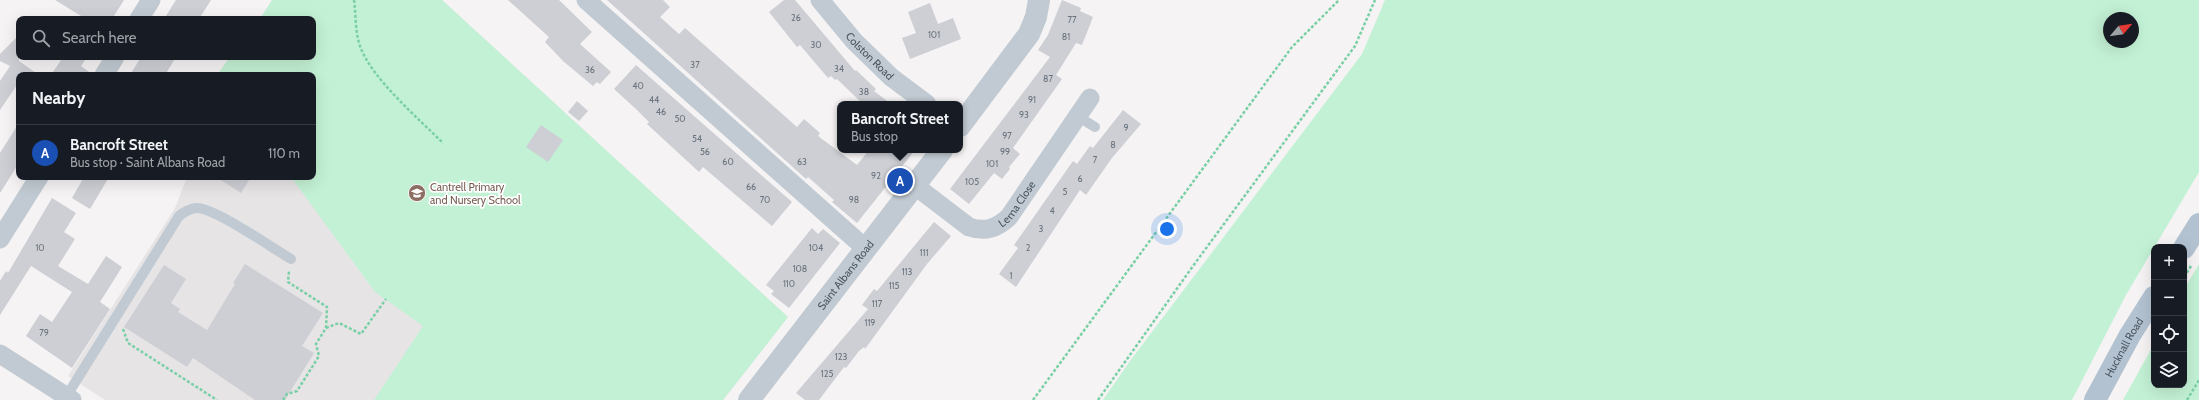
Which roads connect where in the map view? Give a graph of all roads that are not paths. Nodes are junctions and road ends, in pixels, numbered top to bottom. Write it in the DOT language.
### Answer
graph roads {
  1 [pos="151,0"];
  2 [pos="586,0"];
  3 [pos="820,0"];
  4 [pos="1039,0"];
  5 [pos="141,16"];
  6 [pos="113,60"];
  7 [pos="106,72"];
  8 [pos="1090,98"];
  9 [pos="923,101"];
  10 [pos="1077,116"];
  11 [pos="963,122"];
  12 [pos="1095,127"];
  13 [pos="940,153"];
  14 [pos="37,180"];
  15 [pos="914,185"];
  16 [pos="2199,224"];
  17 [pos="0,239"];
  18 [pos="2186,244"];
  19 [pos="866,248"];
  20 [pos="290,259"];
  21 [pos="2151,302"];
  22 [pos="0,354"];
  23 [pos="69,398"];
  24 [pos="748,400"];
  25 [pos="2095,400"];
  1 -- 5 [label="street"];
  2 -- 19 [label="street"];
  3 -- 9 [label="street, Colston Road"];
  4 -- 11 [label="street"];
  6 -- 7 [label="street"];
  8 -- 10 [label="street, Lema Close"];
  10 -- 12 [label="lane"];
  10 -- 15 [label="street, Lema Close"];
  13 -- 15 [label="street, Saint Albans Road"];
  14 -- 17 [label="street"];
  15 -- 19 [label="street, Saint Albans Road"];
  16 -- 18 [label="main road"];
  19 -- 24 [label="street, Saint Albans Road"];
  20 -- 23 [label="lane"];
  21 -- 25 [label="main road, Hucknall Road"];
  22 -- 23 [label="street"];
}
